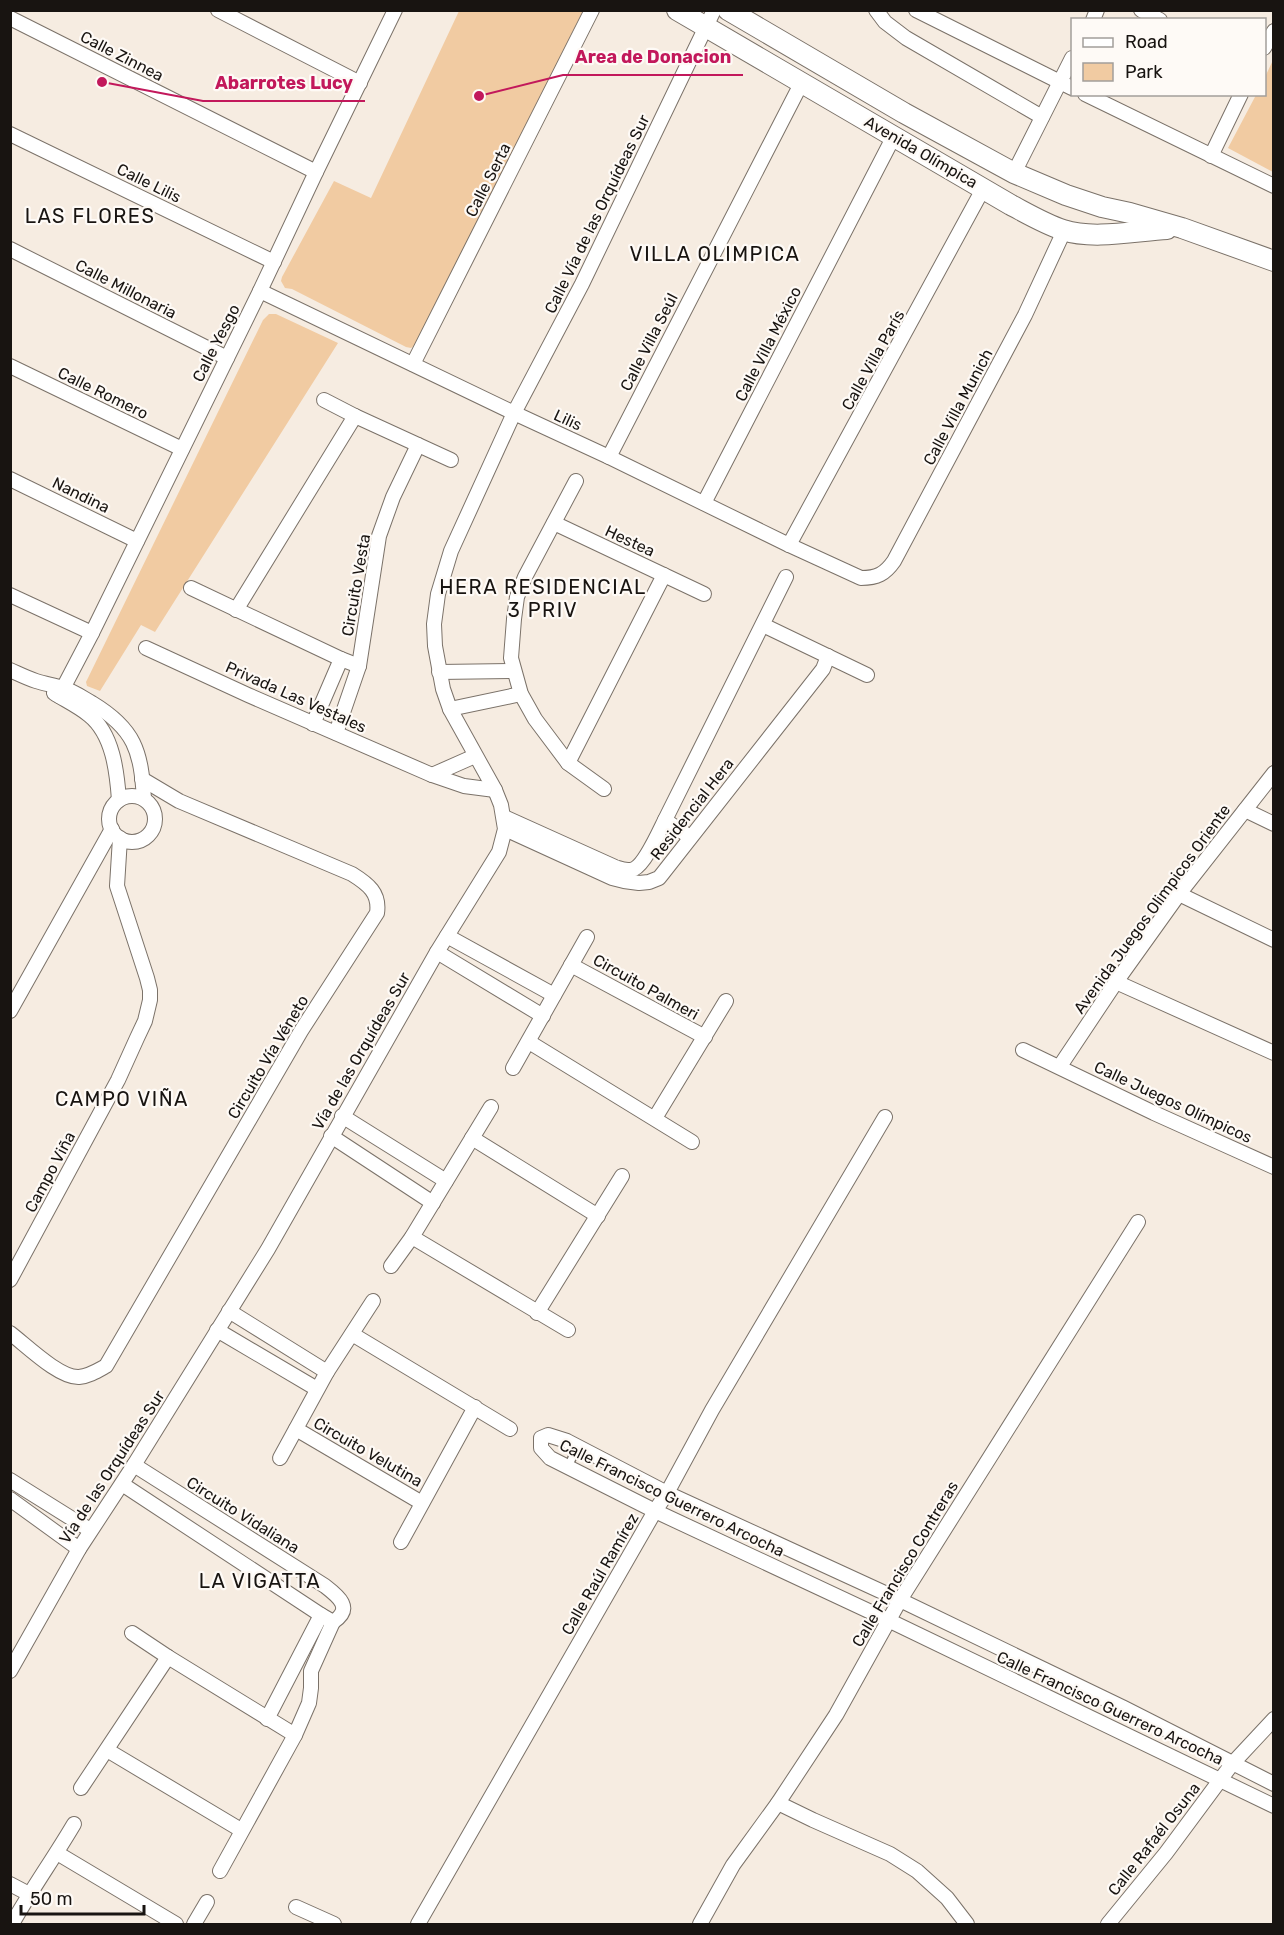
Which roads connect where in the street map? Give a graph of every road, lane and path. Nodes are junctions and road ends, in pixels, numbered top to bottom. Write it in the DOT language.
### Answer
graph roads {
  1 [pos="218,10"];
  2 [pos="395,10"];
  3 [pos="591,10"];
  4 [pos="677,10"];
  5 [pos="728,10"];
  6 [pos="876,10"];
  7 [pos="916,10"];
  8 [pos="1141,10"];
  9 [pos="10,18"];
  10 [pos="1156,18"];
  11 [pos="710,19"];
  12 [pos="1274,31"];
  13 [pos="1266,45"];
  14 [pos="1071,59"];
  15 [pos="802,82"];
  16 [pos="1059,82"];
  17 [pos="360,83"];
  18 [pos="1071,88"];
  19 [pos="1089,96"];
  20 [pos="1240,96"];
  21 [pos="1042,117"];
  22 [pos="10,134"];
  23 [pos="894,136"];
  24 [pos="1211,156"];
  25 [pos="316,172"];
  26 [pos="1014,173"];
  27 [pos="1274,186"];
  28 [pos="983,189"];
  29 [pos="1182,228"];
  30 [pos="1064,231"];
  31 [pos="10,249"];
  32 [pos="1274,261"];
  33 [pos="274,262"];
  34 [pos="261,291"];
  35 [pos="227,358"];
  36 [pos="413,364"];
  37 [pos="10,366"];
  38 [pos="324,400"];
  39 [pos="514,413"];
  40 [pos="355,416"];
  41 [pos="417,445"];
  42 [pos="182,449"];
  43 [pos="609,457"];
  44 [pos="452,460"];
  45 [pos="10,479"];
  46 [pos="576,481"];
  47 [pos="704,503"];
  48 [pos="554,523"];
  49 [pos="137,541"];
  50 [pos="789,545"];
  51 [pos="664,575"];
  52 [pos="786,577"];
  53 [pos="861,578"];
  54 [pos="191,588"];
  55 [pos="704,594"];
  56 [pos="10,595"];
  57 [pos="236,610"];
  58 [pos="763,625"];
  59 [pos="92,633"];
  60 [pos="146,648"];
  61 [pos="828,656"];
  62 [pos="341,659"];
  63 [pos="359,666"];
  64 [pos="10,670"];
  65 [pos="513,671"];
  66 [pos="439,672"];
  67 [pos="867,675"];
  68 [pos="61,692"];
  69 [pos="521,694"];
  70 [pos="450,709"];
  71 [pos="313,724"];
  72 [pos="336,733"];
  73 [pos="475,756"];
  74 [pos="568,764"];
  75 [pos="1274,773"];
  76 [pos="432,776"];
  77 [pos="142,779"];
  78 [pos="604,789"];
  79 [pos="495,790"];
  80 [pos="144,799"];
  81 [pos="119,800"];
  82 [pos="1245,810"];
  83 [pos="665,820"];
  84 [pos="505,823"];
  85 [pos="1274,824"];
  86 [pos="116,834"];
  87 [pos="690,837"];
  88 [pos="613,873"];
  89 [pos="1179,894"];
  90 [pos="447,936"];
  91 [pos="587,937"];
  92 [pos="1274,940"];
  93 [pos="437,952"];
  94 [pos="572,965"];
  95 [pos="1116,982"];
  96 [pos="555,995"];
  97 [pos="726,1001"];
  98 [pos="10,1011"];
  99 [pos="543,1016"];
  100 [pos="705,1037"];
  101 [pos="529,1042"];
  102 [pos="1023,1050"];
  103 [pos="1274,1053"];
  104 [pos="1060,1066"];
  105 [pos="513,1068"];
  106 [pos="491,1107"];
  107 [pos="342,1116"];
  108 [pos="885,1117"];
  109 [pos="655,1118"];
  110 [pos="331,1136"];
  111 [pos="472,1138"];
  112 [pos="693,1142"];
  113 [pos="1274,1167"];
  114 [pos="622,1176"];
  115 [pos="446,1180"];
  116 [pos="433,1203"];
  117 [pos="598,1216"];
  118 [pos="1138,1222"];
  119 [pos="412,1237"];
  120 [pos="390,1266"];
  121 [pos="10,1281"];
  122 [pos="373,1301"];
  123 [pos="229,1311"];
  124 [pos="537,1312"];
  125 [pos="217,1330"];
  126 [pos="568,1330"];
  127 [pos="10,1334"];
  128 [pos="352,1334"];
  129 [pos="327,1372"];
  130 [pos="317,1389"];
  131 [pos="475,1407"];
  132 [pos="296,1429"];
  133 [pos="510,1429"];
  134 [pos="577,1447"];
  135 [pos="280,1458"];
  136 [pos="134,1465"];
  137 [pos="568,1467"];
  138 [pos="10,1480"];
  139 [pos="122,1484"];
  140 [pos="667,1493"];
  141 [pos="10,1499"];
  142 [pos="422,1503"];
  143 [pos="655,1511"];
  144 [pos="90,1530"];
  145 [pos="401,1542"];
  146 [pos="79,1549"];
  147 [pos="900,1600"];
  148 [pos="321,1615"];
  149 [pos="888,1620"];
  150 [pos="333,1622"];
  151 [pos="132,1633"];
  152 [pos="168,1657"];
  153 [pos="10,1671"];
  154 [pos="267,1719"];
  155 [pos="1274,1719"];
  156 [pos="295,1735"];
  157 [pos="107,1750"];
  158 [pos="1232,1764"];
  159 [pos="1221,1780"];
  160 [pos="1274,1784"];
  161 [pos="81,1788"];
  162 [pos="778,1803"];
  163 [pos="1274,1806"];
  164 [pos="74,1824"];
  165 [pos="241,1830"];
  166 [pos="57,1852"];
  167 [pos="220,1871"];
  168 [pos="10,1884"];
  169 [pos="29,1894"];
  170 [pos="207,1902"];
  171 [pos="296,1907"];
  172 [pos="14,1916"];
  173 [pos="176,1924"];
  174 [pos="194,1924"];
  175 [pos="334,1924"];
  176 [pos="418,1924"];
  177 [pos="700,1924"];
  178 [pos="968,1924"];
  179 [pos="1108,1924"];
  1 -- 17 [label="street"];
  2 -- 17 [label="street, Calle Yesgo"];
  3 -- 36 [label="street, Calle Serta"];
  4 -- 11 [label="street, Avenida Olímpica"];
  5 -- 26 [label="street, Avenida Olímpica"];
  6 -- 21 [label="street"];
  7 -- 16 [label="street"];
  8 -- 10 [label="street"];
  9 -- 25 [label="street, Calle Zinnea"];
  11 -- 15 [label="street, Avenida Olímpica"];
  11 -- 39 [label="street, Calle Vía de las Orquídeas Sur"];
  12 -- 13 [label="street"];
  14 -- 16 [label="street"];
  15 -- 23 [label="street, Avenida Olímpica"];
  15 -- 43 [label="street, Calle Villa Seúl"];
  16 -- 18 [label="street"];
  16 -- 21 [label="street"];
  17 -- 25 [label="street, Calle Yesgo"];
  19 -- 24 [label="street"];
  20 -- 24 [label="street"];
  21 -- 26 [label="street"];
  22 -- 33 [label="street, Calle Lilis"];
  23 -- 28 [label="street, Avenida Olímpica"];
  23 -- 47 [label="street, Calle Villa México"];
  24 -- 27 [label="street"];
  25 -- 33 [label="street, Calle Yesgo"];
  26 -- 29 [label="street, Avenida Olímpica"];
  28 -- 30 [label="street, Avenida Olímpica"];
  28 -- 50 [label="street, Calle Villa París"];
  29 -- 30 [label="street, Avenida Olímpica"];
  29 -- 32 [label="street, Avenida Olímpica"];
  30 -- 53 [label="street, Calle Villa Munich"];
  31 -- 35 [label="street, Calle Millonaria"];
  33 -- 34 [label="street, Calle Yesgo"];
  34 -- 35 [label="street, Calle Yesgo"];
  34 -- 36 [label="street, Lilis"];
  35 -- 42 [label="street, Calle Yesgo"];
  36 -- 39 [label="street, Lilis"];
  37 -- 42 [label="street, Calle Romero"];
  38 -- 40 [label="street"];
  39 -- 43 [label="street, Lilis"];
  39 -- 66 [label="street"];
  40 -- 41 [label="street"];
  40 -- 57 [label="street"];
  41 -- 44 [label="street"];
  41 -- 63 [label="street, Circuito Vesta"];
  42 -- 49 [label="street, Calle Yesgo"];
  43 -- 47 [label="street, Lilis"];
  45 -- 49 [label="street, Nandina"];
  46 -- 48 [label="street"];
  47 -- 50 [label="street, Lilis"];
  48 -- 51 [label="street, Hestea"];
  48 -- 65 [label="street"];
  49 -- 59 [label="street, Calle Yesgo"];
  50 -- 53 [label="street, Lilis"];
  51 -- 55 [label="street"];
  51 -- 74 [label="street, Hestea"];
  52 -- 58 [label="street, Residencial Hera"];
  54 -- 57 [label="street"];
  56 -- 59 [label="street"];
  57 -- 62 [label="street"];
  58 -- 61 [label="street"];
  58 -- 83 [label="street, Residencial Hera"];
  59 -- 68 [label="street, Calle Yesgo"];
  60 -- 71 [label="street, Privada Las Vestales"];
  61 -- 67 [label="street"];
  61 -- 87 [label="street, Residencial Hera"];
  62 -- 63 [label="street"];
  62 -- 71 [label="street"];
  63 -- 72 [label="street, Circuito Vesta"];
  64 -- 68 [label="street"];
  65 -- 66 [label="street"];
  65 -- 69 [label="street"];
  66 -- 70 [label="street"];
  68 -- 77 [label="street"];
  68 -- 81 [label="street"];
  69 -- 70 [label="street"];
  69 -- 74 [label="street"];
  70 -- 73 [label="street"];
  71 -- 72 [label="street, Privada Las Vestales"];
  72 -- 76 [label="street, Privada Las Vestales"];
  73 -- 76 [label="street"];
  73 -- 79 [label="street"];
  74 -- 78 [label="street"];
  75 -- 82 [label="street, Avenida Juegos Olimpicos Oriente"];
  76 -- 79 [label="street, Privada Las Vestales"];
  77 -- 80 [label="street"];
  77 -- 127 [label="street, Circuito Vía Véneto"];
  79 -- 84 [label="street"];
  80 -- 81 [label="street"];
  80 -- 86 [label="street"];
  81 -- 86 [label="street"];
  82 -- 85 [label="street"];
  82 -- 89 [label="street, Avenida Juegos Olimpicos Oriente"];
  83 -- 87 [label="street"];
  83 -- 88 [label="street, Residencial Hera"];
  84 -- 88 [label="street, Residencial Hera"];
  84 -- 90 [label="street, Vía de las Orquídeas Sur"];
  86 -- 98 [label="street"];
  86 -- 121 [label="street, Campo Viña"];
  87 -- 88 [label="street, Residencial Hera"];
  89 -- 92 [label="street"];
  89 -- 95 [label="street, Avenida Juegos Olimpicos Oriente"];
  90 -- 93 [label="street, Vía de las Orquídeas Sur"];
  90 -- 96 [label="street"];
  91 -- 94 [label="street, Circuito Palmeri"];
  93 -- 99 [label="street"];
  93 -- 107 [label="street, Vía de las Orquídeas Sur"];
  94 -- 96 [label="street, Circuito Palmeri"];
  94 -- 100 [label="street, Circuito Palmeri"];
  95 -- 103 [label="street"];
  95 -- 104 [label="street, Avenida Juegos Olimpicos Oriente"];
  96 -- 99 [label="street, Circuito Palmeri"];
  97 -- 100 [label="street, Circuito Palmeri"];
  99 -- 101 [label="street, Circuito Palmeri"];
  100 -- 109 [label="street, Circuito Palmeri"];
  101 -- 105 [label="street, Circuito Palmeri"];
  101 -- 109 [label="street"];
  102 -- 104 [label="street, Calle Juegos Olímpicos"];
  104 -- 113 [label="street, Calle Juegos Olímpicos"];
  106 -- 111 [label="street"];
  107 -- 110 [label="street, Vía de las Orquídeas Sur"];
  107 -- 115 [label="street"];
  108 -- 140 [label="street, Calle Raúl Ramírez"];
  109 -- 112 [label="street"];
  110 -- 116 [label="street"];
  110 -- 123 [label="street, Vía de las Orquídeas Sur"];
  111 -- 115 [label="street"];
  111 -- 117 [label="street"];
  114 -- 117 [label="street"];
  115 -- 116 [label="street"];
  116 -- 119 [label="street"];
  117 -- 124 [label="street"];
  118 -- 147 [label="street, Calle Francisco Contreras"];
  119 -- 120 [label="street"];
  119 -- 124 [label="street"];
  122 -- 128 [label="street, Circuito Velutina"];
  123 -- 125 [label="street, Vía de las Orquídeas Sur"];
  123 -- 129 [label="street"];
  124 -- 126 [label="street"];
  125 -- 130 [label="street, Circuito Velutina"];
  125 -- 136 [label="street, Vía de las Orquídeas Sur"];
  128 -- 129 [label="street, Circuito Velutina"];
  128 -- 131 [label="street"];
  129 -- 130 [label="street, Circuito Velutina"];
  130 -- 132 [label="street, Circuito Velutina"];
  131 -- 133 [label="street"];
  131 -- 142 [label="street, Circuito Velutina"];
  132 -- 135 [label="street, Circuito Velutina"];
  132 -- 142 [label="street, Circuito Velutina"];
  134 -- 137 [label="lane"];
  134 -- 137 [label="street, Calle Francisco Guerrero Arcocha"];
  134 -- 140 [label="street, Calle Francisco Guerrero Arcocha"];
  136 -- 139 [label="street, Vía de las Orquídeas Sur"];
  136 -- 150 [label="street, Circuito Vidaliana"];
  137 -- 143 [label="street, Calle Francisco Guerrero Arcocha"];
  138 -- 144 [label="street"];
  139 -- 144 [label="street, Vía de las Orquídeas Sur"];
  139 -- 148 [label="street"];
  140 -- 143 [label="street, Calle Raúl Ramírez"];
  140 -- 147 [label="street, Calle Francisco Guerrero Arcocha"];
  141 -- 146 [label="street"];
  142 -- 145 [label="street, Circuito Velutina"];
  143 -- 149 [label="street, Calle Francisco Guerrero Arcocha"];
  143 -- 176 [label="street, Calle Raúl Ramírez"];
  144 -- 146 [label="street, Vía de las Orquídeas Sur"];
  146 -- 153 [label="street, Vía de las Orquídeas Sur"];
  147 -- 149 [label="street, Calle Francisco Contreras"];
  147 -- 158 [label="street, Calle Francisco Guerrero Arcocha"];
  148 -- 150 [label="street"];
  148 -- 154 [label="street"];
  149 -- 159 [label="street, Calle Francisco Guerrero Arcocha"];
  149 -- 162 [label="street, Calle Francisco Contreras"];
  150 -- 156 [label="street, Circuito Vidaliana"];
  151 -- 152 [label="street"];
  152 -- 154 [label="street"];
  152 -- 157 [label="street"];
  154 -- 156 [label="street"];
  155 -- 158 [label="street, Calle Rafaél Osuna"];
  156 -- 165 [label="street, Circuito Vidaliana"];
  157 -- 161 [label="street"];
  157 -- 165 [label="street"];
  158 -- 159 [label="street, Calle Rafaél Osuna"];
  158 -- 160 [label="street, Calle Francisco Guerrero Arcocha"];
  159 -- 163 [label="street, Calle Francisco Guerrero Arcocha"];
  159 -- 179 [label="street, Calle Rafaél Osuna"];
  162 -- 177 [label="street, Calle Francisco Contreras"];
  162 -- 178 [label="street"];
  164 -- 166 [label="street"];
  165 -- 167 [label="street, Circuito Vidaliana"];
  166 -- 169 [label="street"];
  166 -- 173 [label="street"];
  168 -- 169 [label="street"];
  169 -- 172 [label="street"];
  170 -- 174 [label="street"];
  171 -- 175 [label="street"];
}
